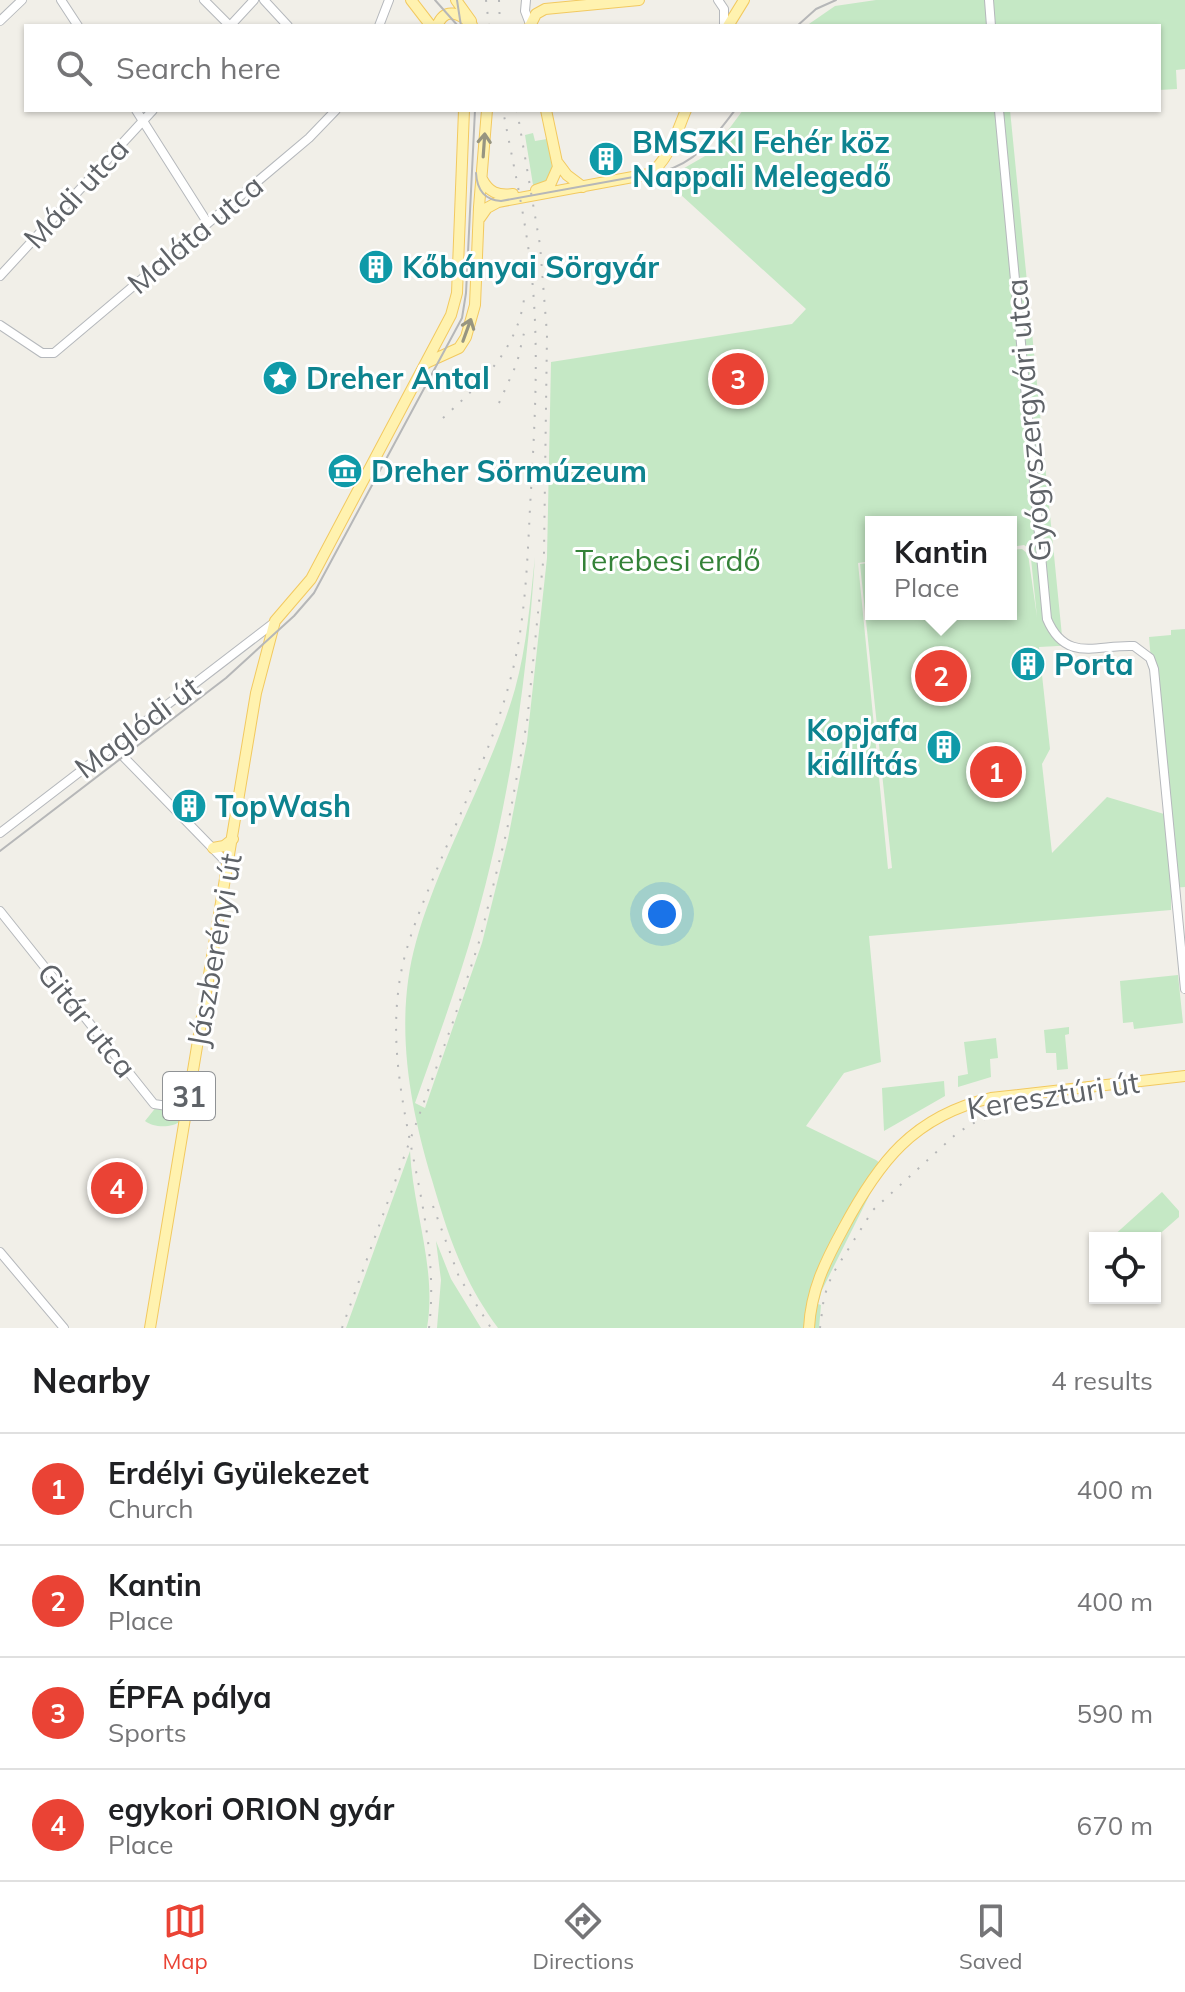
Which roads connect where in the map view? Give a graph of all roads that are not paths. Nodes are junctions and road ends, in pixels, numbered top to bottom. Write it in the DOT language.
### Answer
graph roads {
  1 [pos="22,0"];
  2 [pos="61,0"];
  3 [pos="204,0"];
  4 [pos="254,0"];
  5 [pos="264,0"];
  6 [pos="389,0"];
  7 [pos="411,0"];
  8 [pos="456,0"];
  9 [pos="526,0"];
  10 [pos="571,0"];
  11 [pos="639,0"];
  12 [pos="718,0"];
  13 [pos="744,0"];
  14 [pos="989,0"];
  15 [pos="587,5"];
  16 [pos="0,21"];
  17 [pos="77,24"];
  18 [pos="228,24"];
  19 [pos="232,24"];
  20 [pos="286,24"];
  21 [pos="380,24"];
  22 [pos="429,24"];
  23 [pos="438,24"];
  24 [pos="470,24"];
  25 [pos="471,24"];
  26 [pos="530,24"];
  27 [pos="531,24"];
  28 [pos="726,24"];
  29 [pos="727,24"];
  30 [pos="991,24"];
  31 [pos="137,112"];
  32 [pos="151,112"];
  33 [pos="334,112"];
  34 [pos="464,112"];
  35 [pos="487,112"];
  36 [pos="546,112"];
  37 [pos="685,112"];
  38 [pos="999,112"];
  39 [pos="143,121"];
  40 [pos="557,161"];
  41 [pos="482,179"];
  42 [pos="583,187"];
  43 [pos="207,222"];
  44 [pos="478,224"];
  45 [pos="0,276"];
  46 [pos="0,325"];
  47 [pos="444,329"];
  48 [pos="454,351"];
  49 [pos="426,363"];
  50 [pos="275,621"];
  51 [pos="112,745"];
  52 [pos="0,833"];
  53 [pos="233,839"];
  54 [pos="213,848"];
  55 [pos="228,864"];
  56 [pos="0,911"];
  57 [pos="1185,989"];
  58 [pos="1185,1076"];
  59 [pos="187,1109"];
  60 [pos="0,1252"];
  61 [pos="64,1328"];
  62 [pos="150,1328"];
  63 [pos="809,1328"];
  1 -- 16 [label="street"];
  2 -- 17 [label="street"];
  3 -- 18 [label="street"];
  4 -- 19 [label="street"];
  5 -- 20 [label="street"];
  6 -- 21 [label="street"];
  7 -- 22 [label="main road"];
  8 -- 25 [label="main road"];
  9 -- 26 [label="street"];
  10 -- 15 [label="street"];
  11 -- 15 [label="main road"];
  12 -- 28 [label="street"];
  13 -- 29 [label="main road"];
  14 -- 30 [label="street"];
  15 -- 27 [label="main road"];
  23 -- 24 [label="main road"];
  31 -- 39 [label="street"];
  32 -- 39 [label="street, Mádi utca"];
  33 -- 43 [label="street, Maláta utca"];
  34 -- 47 [label="main road, 31"];
  41 -- 35 [label="main road, one-way"];
  36 -- 40 [label="main road"];
  37 -- 42 [label="main road"];
  38 -- 57 [label="street, Gyógyszergyári utca"];
  39 -- 43 [label="street"];
  39 -- 45 [label="street, Mádi utca"];
  40 -- 41 [label="main road"];
  40 -- 42 [label="main road"];
  41 -- 44 [label="main road"];
  42 -- 44 [label="main road"];
  43 -- 46 [label="street, Maláta utca"];
  48 -- 44 [label="main road, one-way"];
  47 -- 48 [label="main road"];
  47 -- 49 [label="main road, 31"];
  48 -- 49 [label="main road"];
  49 -- 50 [label="main road, 31"];
  50 -- 51 [label="street, Maglódi út"];
  50 -- 53 [label="main road, Jászberényi út / 31"];
  51 -- 52 [label="street, Maglódi út"];
  51 -- 54 [label="street"];
  53 -- 54 [label="main road"];
  53 -- 55 [label="main road, Jászberényi út / 31"];
  54 -- 55 [label="street"];
  55 -- 59 [label="main road, Jászberényi út / 31"];
  56 -- 59 [label="street, Gitár utca"];
  58 -- 63 [label="main road, Keresztúri út"];
  59 -- 62 [label="main road, Jászberényi út / 31"];
  60 -- 61 [label="street"];
}
